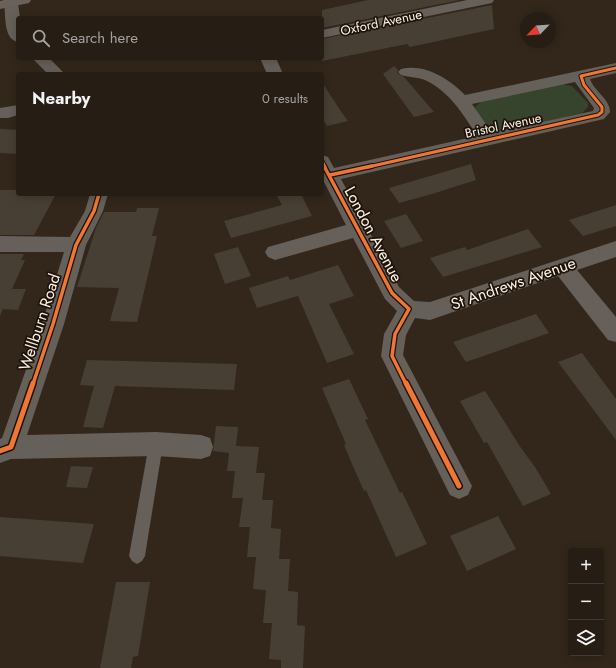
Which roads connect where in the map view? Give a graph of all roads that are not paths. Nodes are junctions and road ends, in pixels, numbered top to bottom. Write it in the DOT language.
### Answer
graph roads {
  1 [pos="487,0"];
  2 [pos="12,2"];
  3 [pos="324,34"];
  4 [pos="16,36"];
  5 [pos="42,60"];
  6 [pos="269,60"];
  7 [pos="616,68"];
  8 [pos="55,72"];
  9 [pos="274,72"];
  10 [pos="406,72"];
  11 [pos="581,76"];
  12 [pos="462,101"];
  13 [pos="16,111"];
  14 [pos="0,113"];
  15 [pos="487,138"];
  16 [pos="326,168"];
  17 [pos="98,196"];
  18 [pos="359,230"];
  19 [pos="0,244"];
  20 [pos="76,245"];
  21 [pos="616,249"];
  22 [pos="275,252"];
  23 [pos="562,266"];
  24 [pos="409,309"];
  25 [pos="616,333"];
  26 [pos="156,444"];
  27 [pos="201,447"];
  28 [pos="6,449"];
  29 [pos="459,486"];
  30 [pos="137,556"];
  1 -- 3 [label="street, Oxford Avenue"];
  2 -- 4 [label="street"];
  5 -- 8 [label="street"];
  6 -- 9 [label="street"];
  7 -- 11 [label="street"];
  10 -- 12 [label="street"];
  11 -- 12 [label="street"];
  11 -- 15 [label="street, Bristol Avenue"];
  12 -- 15 [label="street"];
  13 -- 14 [label="street"];
  15 -- 16 [label="street, Bristol Avenue"];
  16 -- 18 [label="street, London Avenue"];
  17 -- 20 [label="street, Wellburn Road"];
  18 -- 22 [label="street, London Avenue"];
  18 -- 24 [label="street, London Avenue"];
  19 -- 20 [label="street"];
  20 -- 28 [label="street, Wellburn Road"];
  21 -- 23 [label="street, St Andrews Avenue"];
  23 -- 24 [label="street, St Andrews Avenue"];
  23 -- 25 [label="street"];
  24 -- 29 [label="street"];
  26 -- 27 [label="street, Wellburn Road"];
  26 -- 28 [label="street, Wellburn Road"];
  26 -- 30 [label="lane"];
}
